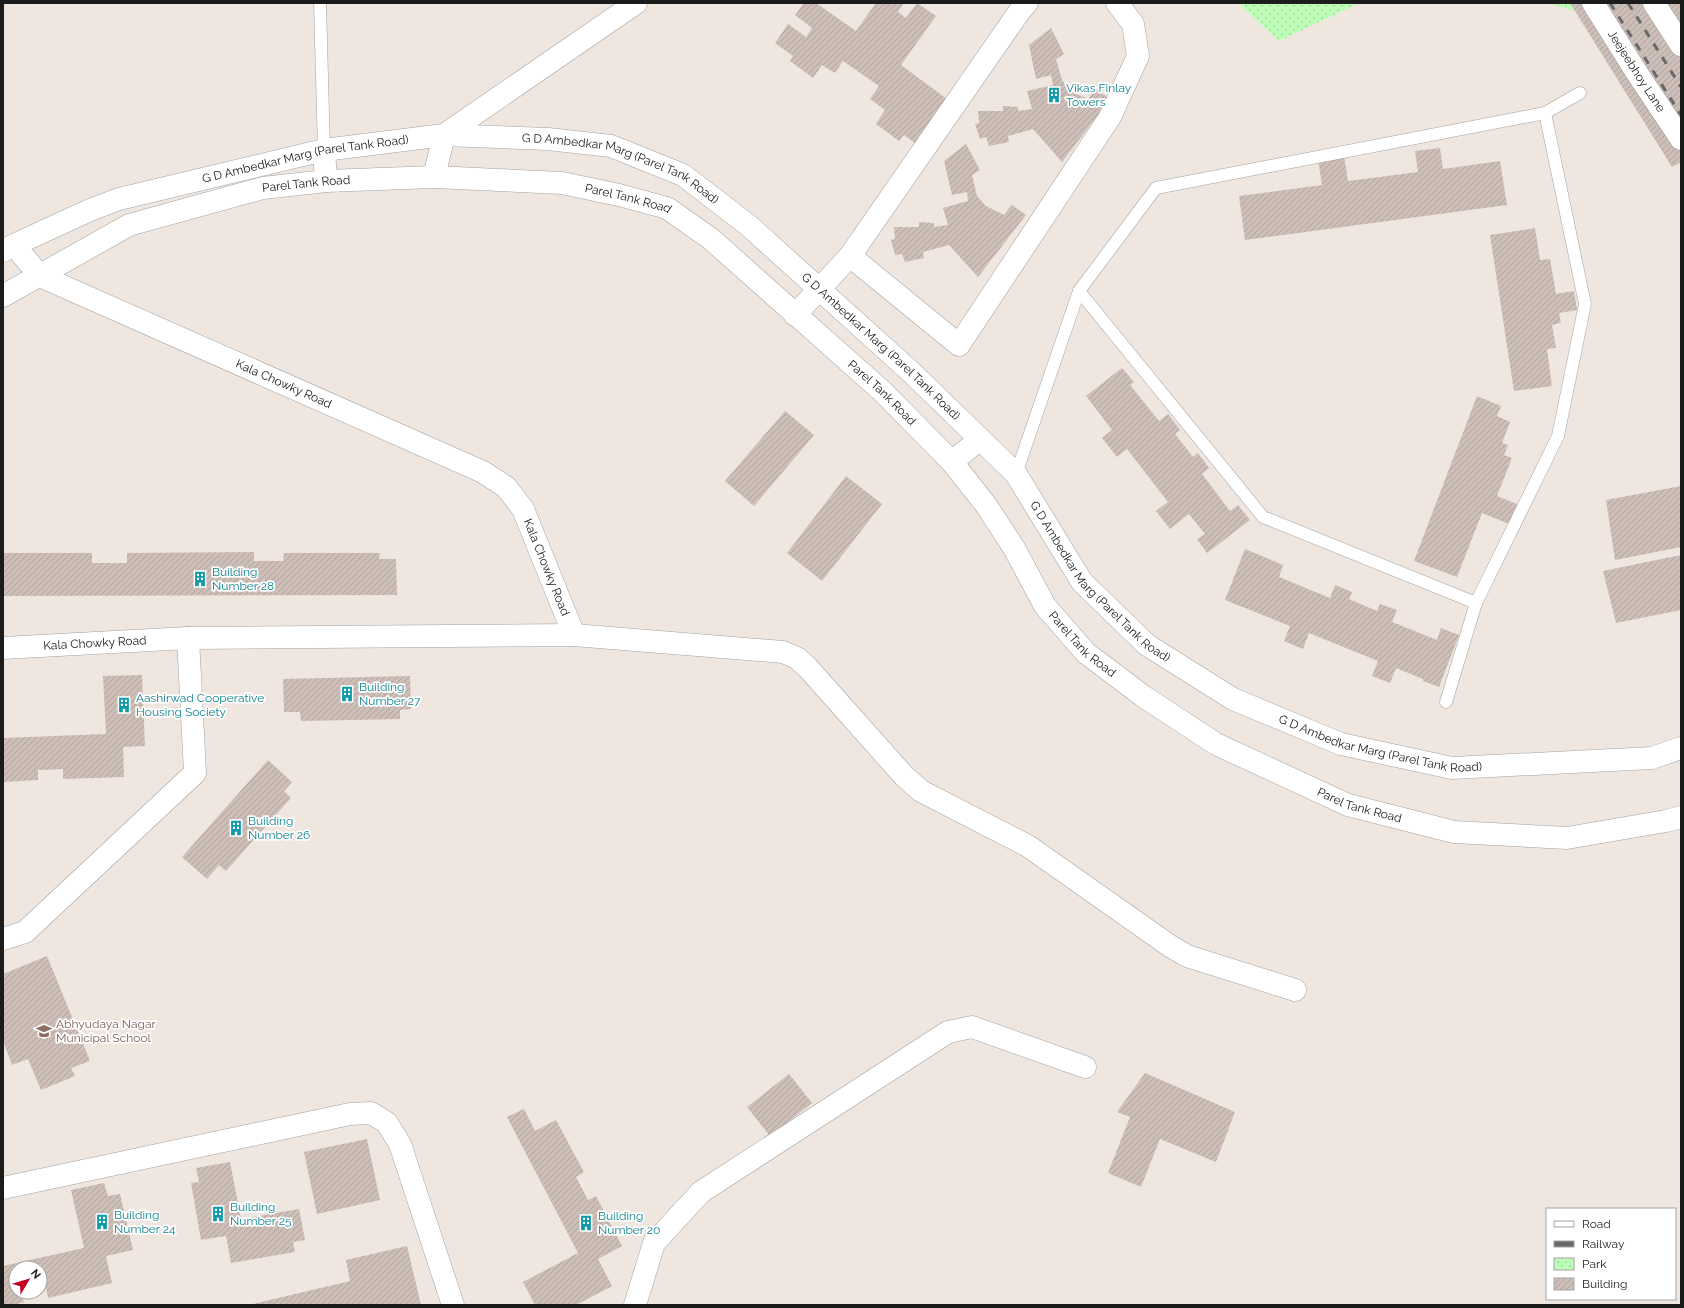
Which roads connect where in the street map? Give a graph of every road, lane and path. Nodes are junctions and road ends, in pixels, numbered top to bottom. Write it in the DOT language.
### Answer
graph roads {
  1 [pos="320,3"];
  2 [pos="636,3"];
  3 [pos="1027,3"];
  4 [pos="1117,3"];
  5 [pos="1593,3"];
  6 [pos="1654,3"];
  7 [pos="1681,45"];
  8 [pos="1580,93"];
  9 [pos="1545,113"];
  10 [pos="444,135"];
  11 [pos="1681,139"];
  12 [pos="324,150"];
  13 [pos="434,177"];
  14 [pos="326,181"];
  15 [pos="8,248"];
  16 [pos="850,256"];
  17 [pos="40,276"];
  18 [pos="820,289"];
  19 [pos="1079,291"];
  20 [pos="3,296"];
  21 [pos="795,315"];
  22 [pos="980,439"];
  23 [pos="952,462"];
  24 [pos="1016,474"];
  25 [pos="1476,603"];
  26 [pos="574,635"];
  27 [pos="188,638"];
  28 [pos="3,648"];
  29 [pos="1446,702"];
  30 [pos="1681,748"];
  31 [pos="1681,817"];
  32 [pos="3,939"];
  33 [pos="1295,990"];
  34 [pos="1085,1067"];
  35 [pos="3,1188"];
  36 [pos="453,1305"];
  37 [pos="635,1305"];
  1 -- 12 [label="lane"];
  2 -- 10 [label="street"];
  3 -- 16 [label="street"];
  4 -- 16 [label="street"];
  5 -- 11 [label="street, Jeejeebhoy Lane"];
  6 -- 7 [label="street"];
  8 -- 9 [label="lane"];
  9 -- 19 [label="lane"];
  9 -- 25 [label="lane"];
  10 -- 12 [label="street, G D Ambedkar Marg (Parel Tank Road)"];
  10 -- 13 [label="street"];
  10 -- 18 [label="street, G D Ambedkar Marg (Parel Tank Road)"];
  12 -- 14 [label="street"];
  12 -- 15 [label="street, G D Ambedkar Marg (Parel Tank Road)"];
  13 -- 14 [label="street, Parel Tank Road"];
  13 -- 21 [label="street, Parel Tank Road"];
  14 -- 17 [label="street, Parel Tank Road"];
  15 -- 17 [label="street, Kala Chowky Road"];
  16 -- 18 [label="street"];
  17 -- 20 [label="street, Parel Tank Road"];
  17 -- 26 [label="street, Kala Chowky Road"];
  18 -- 21 [label="street"];
  18 -- 22 [label="street, G D Ambedkar Marg (Parel Tank Road)"];
  19 -- 24 [label="lane"];
  19 -- 25 [label="lane"];
  21 -- 23 [label="street, Parel Tank Road"];
  22 -- 23 [label="street"];
  22 -- 24 [label="street, G D Ambedkar Marg (Parel Tank Road)"];
  23 -- 31 [label="street, Parel Tank Road"];
  24 -- 30 [label="street, G D Ambedkar Marg (Parel Tank Road)"];
  25 -- 29 [label="lane"];
  26 -- 27 [label="street, Kala Chowky Road"];
  26 -- 33 [label="street"];
  27 -- 28 [label="street, Kala Chowky Road"];
  27 -- 32 [label="street"];
  34 -- 37 [label="street"];
  35 -- 36 [label="street"];
}
